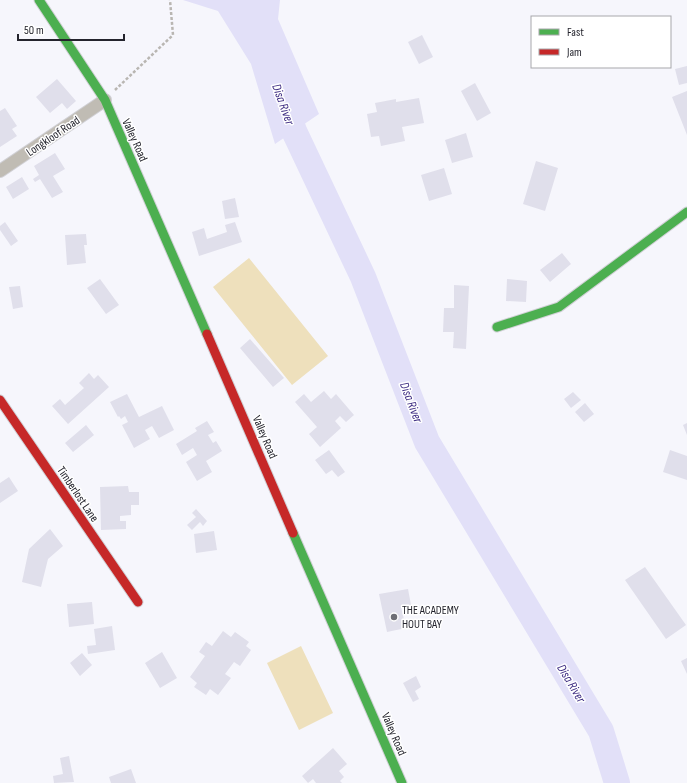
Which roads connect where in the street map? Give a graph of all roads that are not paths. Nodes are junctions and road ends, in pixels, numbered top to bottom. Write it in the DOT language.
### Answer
graph roads {
  1 [pos="39,0"];
  2 [pos="105,100"];
  3 [pos="0,171"];
  4 [pos="687,212"];
  5 [pos="497,327"];
  6 [pos="0,400"];
  7 [pos="138,602"];
  8 [pos="402,783"];
  1 -- 2 [label="street, Valley Road"];
  2 -- 3 [label="street, Longkloof Road"];
  2 -- 8 [label="street, Valley Road"];
  4 -- 5 [label="street"];
  6 -- 7 [label="street, Timberlost Lane"];
}
